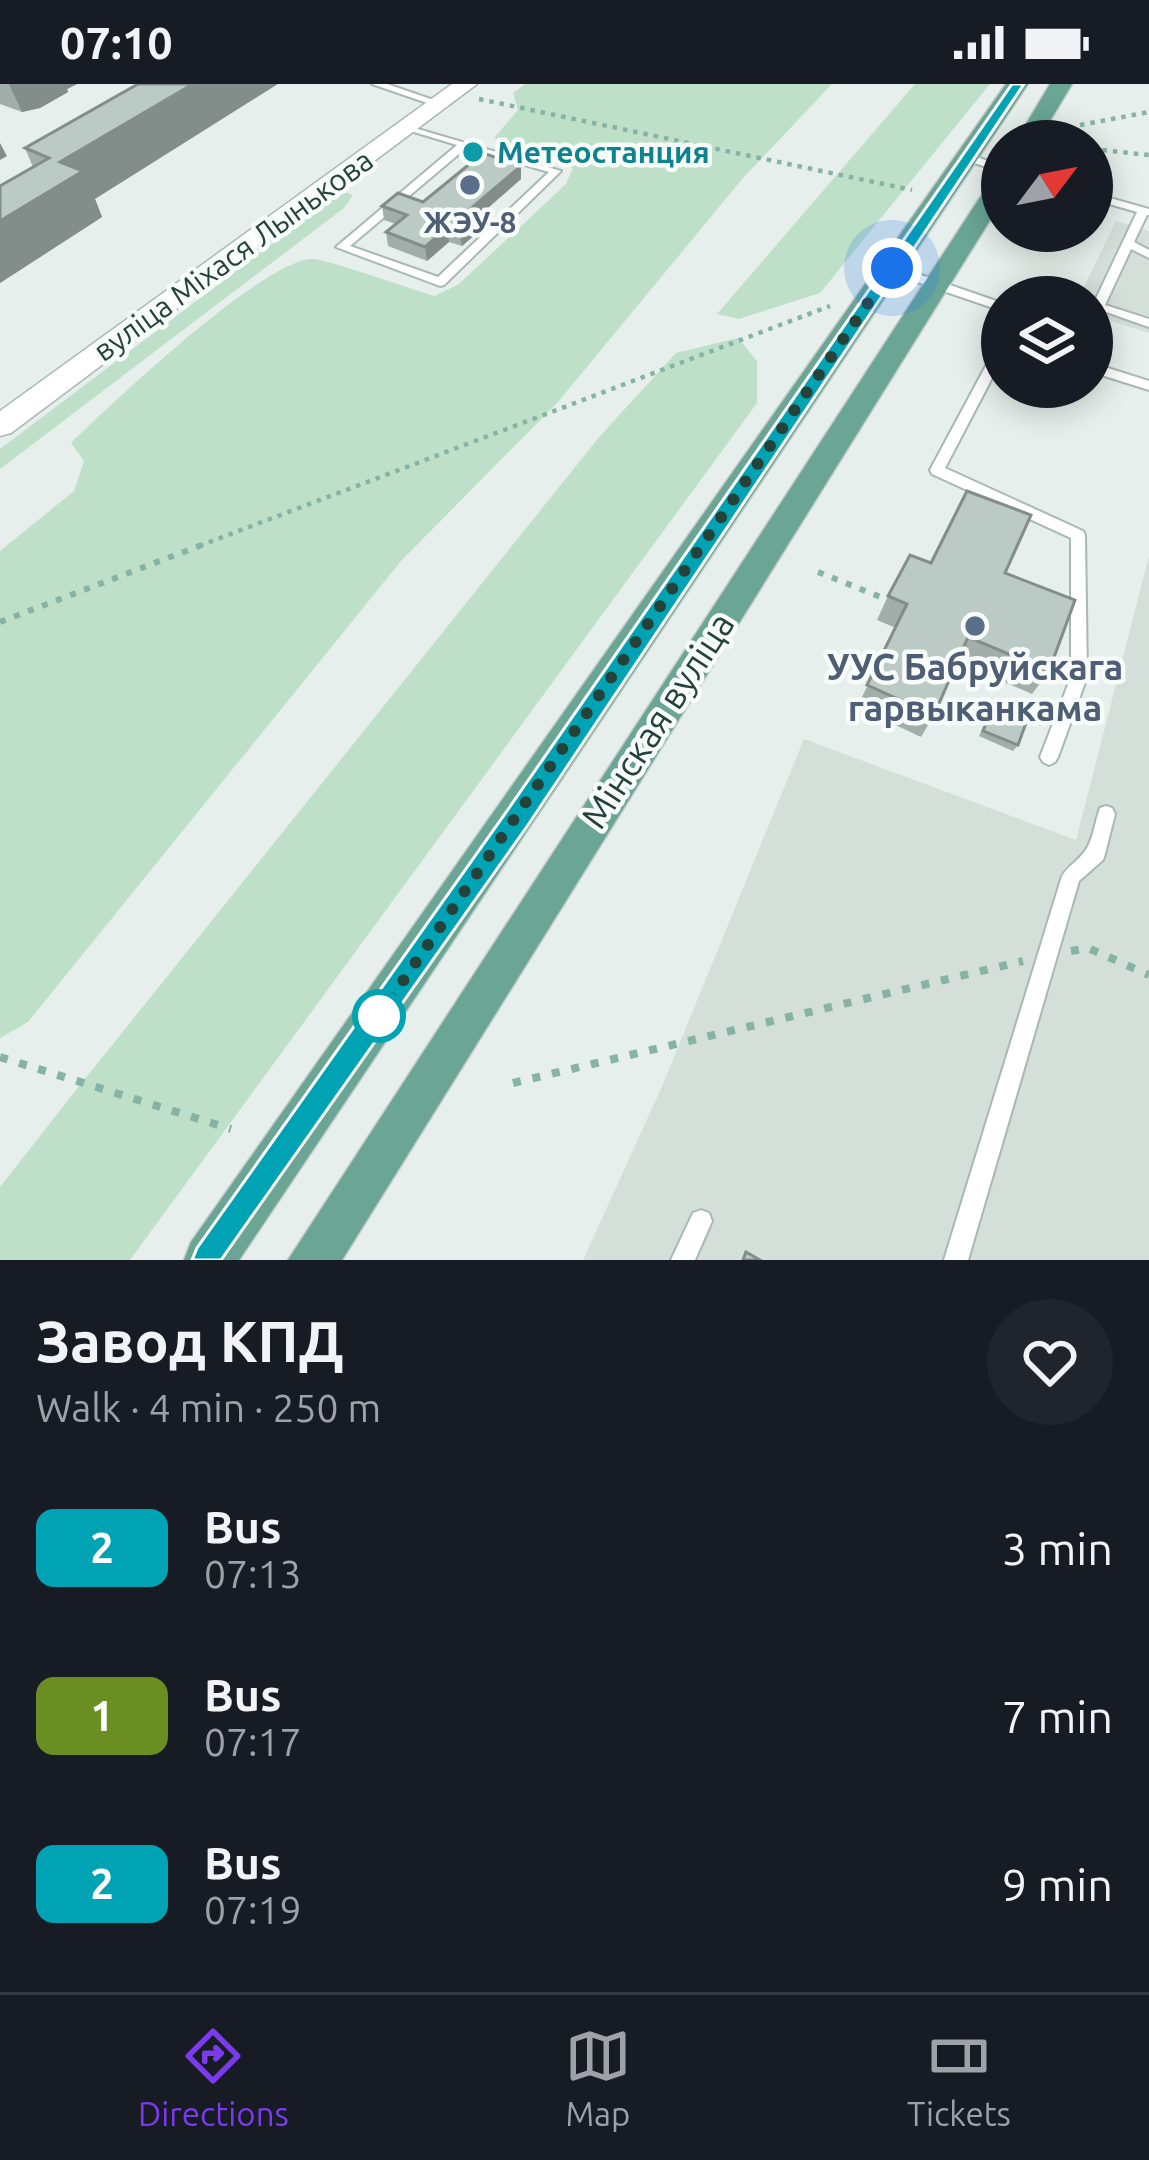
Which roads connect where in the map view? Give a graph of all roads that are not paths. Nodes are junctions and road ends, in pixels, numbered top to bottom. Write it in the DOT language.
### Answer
graph roads {
  1 [pos="377,84"];
  2 [pos="1017,84"];
  3 [pos="1061,84"];
  4 [pos="454,93"];
  5 [pos="1040,120"];
  6 [pos="408,127"];
  7 [pos="464,144"];
  8 [pos="969,158"];
  9 [pos="981,162"];
  10 [pos="1113,202"];
  11 [pos="1146,212"];
  12 [pos="981,214"];
  13 [pos="1127,243"];
  14 [pos="1149,256"];
  15 [pos="892,268"];
  16 [pos="935,284"];
  17 [pos="981,300"];
  18 [pos="1149,323"];
  19 [pos="1113,374"];
  20 [pos="981,386"];
  21 [pos="1149,386"];
  22 [pos="0,426"];
  23 [pos="1049,758"];
  24 [pos="1106,814"];
  25 [pos="700,1221"];
  26 [pos="209,1260"];
  27 [pos="313,1260"];
  28 [pos="683,1260"];
  29 [pos="956,1260"];
  1 -- 4 [label="lane"];
  2 -- 8 [label="main road, Мінская вуліца"];
  3 -- 5 [label="main road"];
  4 -- 6 [label="street, вуліца Міхася Лынькова"];
  6 -- 7 [label="lane"];
  6 -- 22 [label="street, вуліца Міхася Лынькова"];
  7 -- 7 [label="lane"];
  8 -- 9 [label="lane"];
  8 -- 15 [label="main road, Мінская вуліца"];
  10 -- 11 [label="lane"];
  11 -- 13 [label="lane"];
  12 -- 16 [label="main road, Мінская вуліца"];
  13 -- 14 [label="lane"];
  13 -- 18 [label="lane"];
  15 -- 16 [label="lane"];
  15 -- 26 [label="main road, Мінская вуліца"];
  16 -- 17 [label="lane"];
  16 -- 27 [label="main road, Мінская вуліца"];
  19 -- 21 [label="lane"];
  20 -- 23 [label="lane"];
  24 -- 29 [label="lane"];
  25 -- 28 [label="lane"];
}
